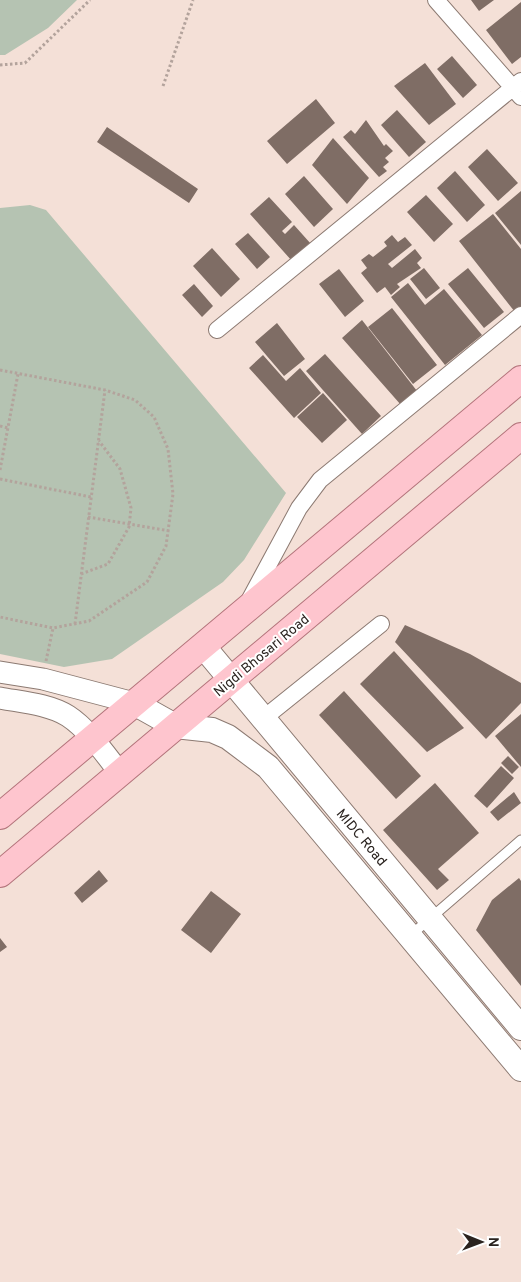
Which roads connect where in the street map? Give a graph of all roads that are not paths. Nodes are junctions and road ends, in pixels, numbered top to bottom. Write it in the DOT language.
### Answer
graph roads {
  1 [pos="436,0"];
  2 [pos="518,88"];
  3 [pos="521,315"];
  4 [pos="217,330"];
  5 [pos="521,379"];
  6 [pos="521,436"];
  7 [pos="243,612"];
  8 [pos="381,624"];
  9 [pos="202,646"];
  10 [pos="0,672"];
  11 [pos="230,681"];
  12 [pos="0,698"];
  13 [pos="134,703"];
  14 [pos="264,718"];
  15 [pos="175,726"];
  16 [pos="92,739"];
  17 [pos="120,773"];
  18 [pos="0,816"];
  19 [pos="521,840"];
  20 [pos="0,874"];
  21 [pos="431,919"];
  22 [pos="410,935"];
  23 [pos="521,1028"];
  24 [pos="521,1070"];
  1 -- 2 [label="street"];
  2 -- 4 [label="street"];
  3 -- 7 [label="street"];
  5 -- 7 [label="main road"];
  6 -- 11 [label="main road, Nigdi Bhosari Road"];
  7 -- 9 [label="main road"];
  8 -- 14 [label="street"];
  9 -- 11 [label="main road, MIDC Road"];
  9 -- 13 [label="main road"];
  10 -- 13 [label="street"];
  11 -- 14 [label="main road, MIDC Road"];
  11 -- 15 [label="main road, Nigdi Bhosari Road"];
  12 -- 16 [label="street"];
  13 -- 15 [label="main road"];
  13 -- 16 [label="main road"];
  14 -- 21 [label="main road, MIDC Road"];
  15 -- 17 [label="main road, Nigdi Bhosari Road"];
  15 -- 22 [label="main road"];
  16 -- 17 [label="street"];
  16 -- 18 [label="main road"];
  17 -- 20 [label="main road, Nigdi Bhosari Road"];
  19 -- 21 [label="lane"];
  21 -- 22 [label="lane"];
  21 -- 23 [label="main road, MIDC Road"];
  22 -- 24 [label="main road"];
}
